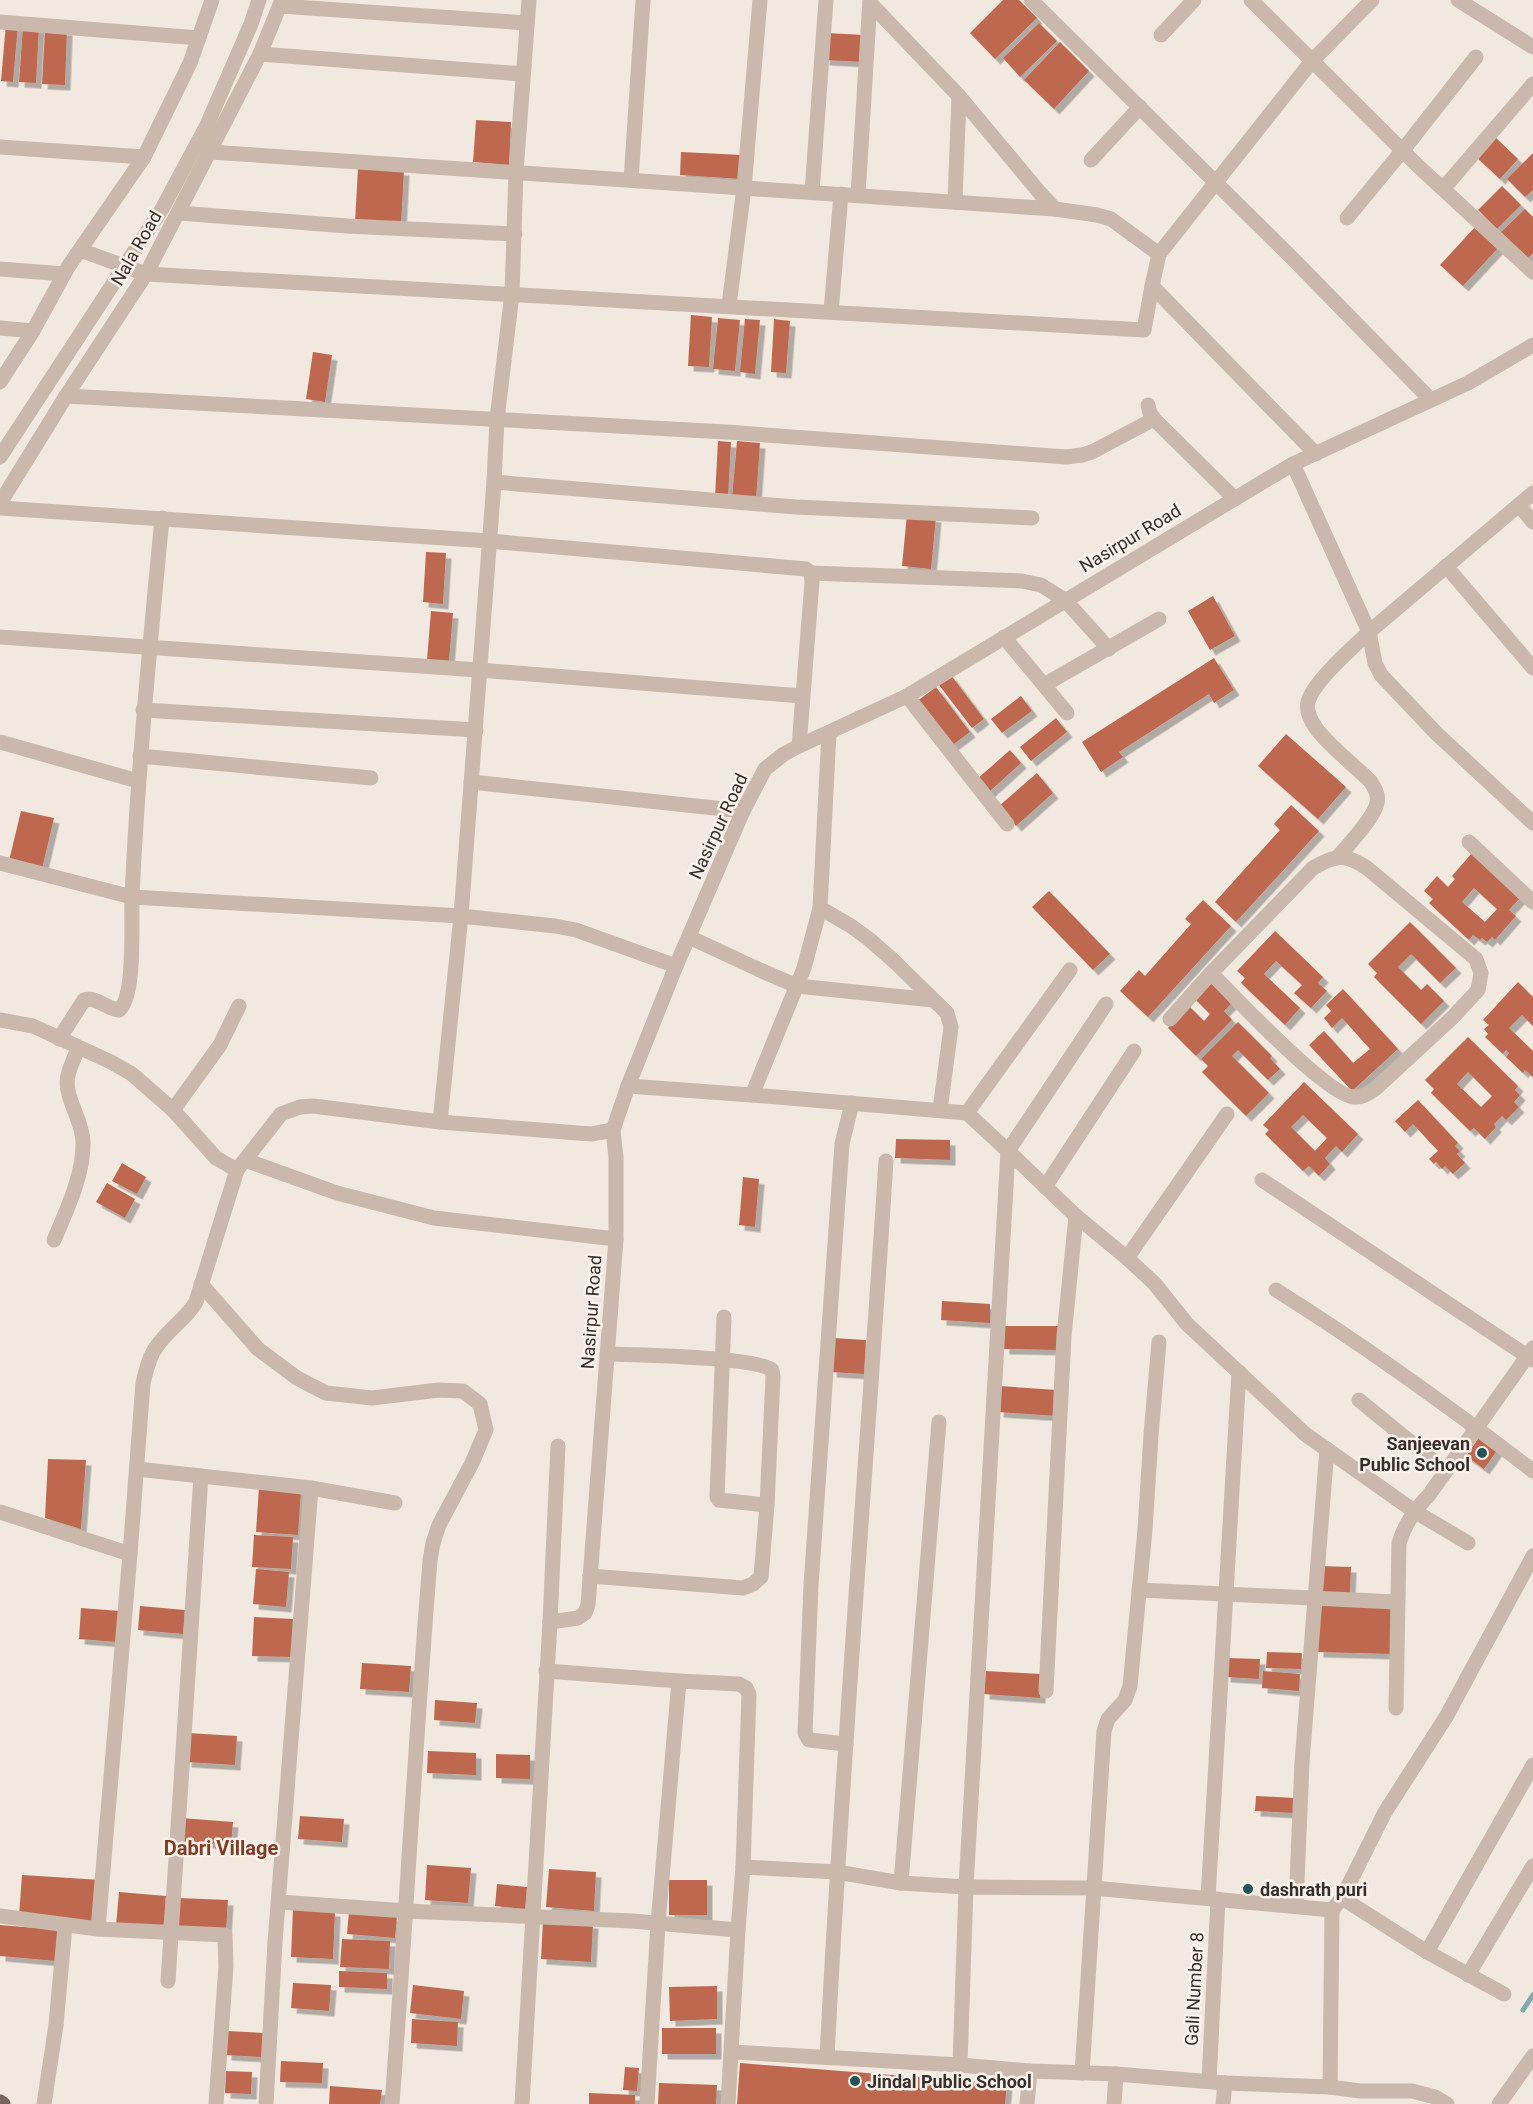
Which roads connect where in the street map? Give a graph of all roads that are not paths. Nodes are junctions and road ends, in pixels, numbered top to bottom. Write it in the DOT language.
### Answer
graph roads {
  1 [pos="212,0"];
  2 [pos="259,0"];
  3 [pos="529,0"];
  4 [pos="643,0"];
  5 [pos="760,0"];
  6 [pos="826,0"];
  7 [pos="1031,0"];
  8 [pos="1194,0"];
  9 [pos="1251,0"];
  10 [pos="1372,0"];
  11 [pos="1458,0"];
  12 [pos="870,2"];
  13 [pos="281,3"];
  14 [pos="0,22"];
  15 [pos="527,23"];
  16 [pos="1161,35"];
  17 [pos="199,38"];
  18 [pos="1533,47"];
  19 [pos="260,54"];
  20 [pos="1476,57"];
  21 [pos="1312,61"];
  22 [pos="523,74"];
  23 [pos="1533,84"];
  24 [pos="959,96"];
  25 [pos="1140,107"];
  26 [pos="0,147"];
  27 [pos="1403,150"];
  28 [pos="210,152"];
  29 [pos="144,157"];
  30 [pos="1091,159"];
  31 [pos="516,172"];
  32 [pos="631,180"];
  33 [pos="1216,182"];
  34 [pos="744,188"];
  35 [pos="1443,189"];
  36 [pos="813,192"];
  37 [pos="841,194"];
  38 [pos="858,195"];
  39 [pos="955,202"];
  40 [pos="1055,209"];
  41 [pos="179,213"];
  42 [pos="1347,218"];
  43 [pos="514,234"];
  44 [pos="81,250"];
  45 [pos="1159,254"];
  46 [pos="124,266"];
  47 [pos="0,269"];
  48 [pos="1533,272"];
  49 [pos="64,274"];
  50 [pos="146,274"];
  51 [pos="1152,286"];
  52 [pos="512,294"];
  53 [pos="729,305"];
  54 [pos="831,312"];
  55 [pos="0,328"];
  56 [pos="33,331"];
  57 [pos="1533,345"];
  58 [pos="0,382"];
  59 [pos="66,396"];
  60 [pos="1431,400"];
  61 [pos="497,419"];
  62 [pos="1316,454"];
  63 [pos="0,458"];
  64 [pos="1293,464"];
  65 [pos="494,482"];
  66 [pos="1533,493"];
  67 [pos="1235,499"];
  68 [pos="0,503"];
  69 [pos="1520,505"];
  70 [pos="0,508"];
  71 [pos="162,518"];
  72 [pos="1032,518"];
  73 [pos="1533,522"];
  74 [pos="489,542"];
  75 [pos="1446,566"];
  76 [pos="811,573"];
  77 [pos="1065,600"];
  78 [pos="1159,619"];
  79 [pos="1369,632"];
  80 [pos="0,637"];
  81 [pos="1004,637"];
  82 [pos="149,649"];
  83 [pos="1109,649"];
  84 [pos="1533,668"];
  85 [pos="479,670"];
  86 [pos="1044,685"];
  87 [pos="802,696"];
  88 [pos="907,696"];
  89 [pos="143,710"];
  90 [pos="1067,713"];
  91 [pos="476,730"];
  92 [pos="829,733"];
  93 [pos="0,742"];
  94 [pos="799,746"];
  95 [pos="140,756"];
  96 [pos="371,778"];
  97 [pos="138,781"];
  98 [pos="471,782"];
  99 [pos="743,811"];
  100 [pos="1007,824"];
  101 [pos="1533,824"];
  102 [pos="1469,842"];
  103 [pos="1338,856"];
  104 [pos="0,863"];
  105 [pos="132,897"];
  106 [pos="1533,902"];
  107 [pos="820,908"];
  108 [pos="461,916"];
  109 [pos="689,937"];
  110 [pos="676,966"];
  111 [pos="1070,970"];
  112 [pos="1211,973"];
  113 [pos="797,986"];
  114 [pos="933,1000"];
  115 [pos="1106,1004"];
  116 [pos="239,1006"];
  117 [pos="1170,1019"];
  118 [pos="0,1020"];
  119 [pos="59,1039"];
  120 [pos="78,1048"];
  121 [pos="1134,1051"];
  122 [pos="628,1086"];
  123 [pos="752,1095"];
  124 [pos="852,1103"];
  125 [pos="173,1110"];
  126 [pos="940,1110"];
  127 [pos="967,1113"];
  128 [pos="1227,1114"];
  129 [pos="440,1122"];
  130 [pos="613,1130"];
  131 [pos="1008,1151"];
  132 [pos="886,1161"];
  133 [pos="241,1165"];
  134 [pos="1262,1180"];
  135 [pos="1045,1187"];
  136 [pos="1076,1216"];
  137 [pos="616,1239"];
  138 [pos="54,1240"];
  139 [pos="1127,1258"];
  140 [pos="201,1284"];
  141 [pos="1276,1290"];
  142 [pos="724,1317"];
  143 [pos="1159,1342"];
  144 [pos="607,1354"];
  145 [pos="1531,1355"];
  146 [pos="722,1360"];
  147 [pos="1239,1372"];
  148 [pos="1359,1400"];
  149 [pos="939,1422"];
  150 [pos="1476,1427"];
  151 [pos="558,1446"];
  152 [pos="1327,1449"];
  153 [pos="137,1469"];
  154 [pos="1446,1471"];
  155 [pos="1533,1471"];
  156 [pos="201,1476"];
  157 [pos="311,1488"];
  158 [pos="395,1503"];
  159 [pos="767,1505"];
  160 [pos="1413,1511"];
  161 [pos="0,1512"];
  162 [pos="1468,1543"];
  163 [pos="130,1554"];
  164 [pos="1533,1556"];
  165 [pos="590,1576"];
  166 [pos="1139,1590"];
  167 [pos="1226,1593"];
  168 [pos="1315,1599"];
  169 [pos="1396,1602"];
  170 [pos="550,1622"];
  171 [pos="546,1671"];
  172 [pos="679,1681"];
  173 [pos="1046,1690"];
  174 [pos="1396,1708"];
  175 [pos="846,1744"];
  176 [pos="1533,1765"];
  177 [pos="1533,1866"];
  178 [pos="743,1867"];
  179 [pos="837,1872"];
  180 [pos="901,1883"];
  181 [pos="966,1887"];
  182 [pos="1093,1888"];
  183 [pos="1213,1899"];
  184 [pos="279,1902"];
  185 [pos="1337,1904"];
  186 [pos="1296,1906"];
  187 [pos="407,1911"];
  188 [pos="0,1916"];
  189 [pos="532,1916"];
  190 [pos="658,1924"];
  191 [pos="65,1926"];
  192 [pos="98,1929"];
  193 [pos="738,1930"];
  194 [pos="171,1934"];
  195 [pos="1427,1952"];
  196 [pos="1467,1975"];
  197 [pos="168,1982"];
  198 [pos="1504,1994"];
  199 [pos="732,2052"];
  200 [pos="1533,2056"];
  201 [pos="828,2057"];
  202 [pos="960,2065"];
  203 [pos="1030,2071"];
  204 [pos="1082,2073"];
  205 [pos="1116,2074"];
  206 [pos="1209,2081"];
  207 [pos="1225,2083"];
  208 [pos="1330,2087"];
  209 [pos="1360,2091"];
  210 [pos="1441,2100"];
  211 [pos="44,2104"];
  212 [pos="216,2104"];
  213 [pos="267,2104"];
  214 [pos="392,2104"];
  215 [pos="522,2104"];
  216 [pos="647,2104"];
  217 [pos="728,2104"];
  218 [pos="1028,2104"];
  219 [pos="1114,2104"];
  220 [pos="1223,2104"];
  221 [pos="1347,2104"];
  222 [pos="1499,2104"];
  1 -- 17 [label="street"];
  2 -- 46 [label="street"];
  3 -- 15 [label="street"];
  4 -- 32 [label="street"];
  5 -- 34 [label="street"];
  6 -- 36 [label="street"];
  7 -- 25 [label="street"];
  8 -- 16 [label="street"];
  9 -- 21 [label="street"];
  10 -- 21 [label="street"];
  11 -- 18 [label="street"];
  12 -- 24 [label="street"];
  12 -- 38 [label="street"];
  13 -- 15 [label="street"];
  13 -- 19 [label="street, Nala Road"];
  14 -- 17 [label="street"];
  15 -- 22 [label="street"];
  17 -- 29 [label="street"];
  19 -- 22 [label="street"];
  19 -- 28 [label="street, Nala Road"];
  20 -- 27 [label="street"];
  21 -- 27 [label="street"];
  21 -- 33 [label="street"];
  22 -- 31 [label="street"];
  23 -- 35 [label="street"];
  24 -- 39 [label="street"];
  24 -- 40 [label="street"];
  25 -- 30 [label="street"];
  25 -- 33 [label="street"];
  26 -- 29 [label="street"];
  27 -- 35 [label="street"];
  27 -- 42 [label="street"];
  28 -- 31 [label="street"];
  28 -- 41 [label="street, Nala Road"];
  29 -- 44 [label="street"];
  31 -- 32 [label="street"];
  31 -- 43 [label="street"];
  32 -- 34 [label="street"];
  33 -- 45 [label="street"];
  33 -- 60 [label="street"];
  34 -- 36 [label="street"];
  34 -- 53 [label="street"];
  35 -- 48 [label="street"];
  36 -- 37 [label="street"];
  37 -- 38 [label="street"];
  37 -- 54 [label="street"];
  38 -- 39 [label="street"];
  39 -- 40 [label="street"];
  40 -- 45 [label="street"];
  41 -- 43 [label="street"];
  41 -- 50 [label="street, Nala Road"];
  43 -- 52 [label="street"];
  44 -- 46 [label="street"];
  44 -- 49 [label="street"];
  45 -- 51 [label="street"];
  46 -- 50 [label="street"];
  46 -- 63 [label="street"];
  47 -- 49 [label="street"];
  49 -- 56 [label="street"];
  50 -- 52 [label="street"];
  50 -- 59 [label="street, Nala Road"];
  51 -- 54 [label="street"];
  51 -- 62 [label="street"];
  52 -- 53 [label="street"];
  52 -- 61 [label="street"];
  53 -- 54 [label="street"];
  55 -- 56 [label="street"];
  56 -- 58 [label="street"];
  57 -- 60 [label="street, Nasirpur Road"];
  59 -- 61 [label="street"];
  59 -- 68 [label="street, Nala Road"];
  60 -- 62 [label="street, Nasirpur Road"];
  61 -- 65 [label="street"];
  61 -- 67 [label="street"];
  62 -- 64 [label="street, Nasirpur Road"];
  64 -- 67 [label="street, Nasirpur Road"];
  64 -- 79 [label="street"];
  65 -- 72 [label="street"];
  65 -- 74 [label="street"];
  66 -- 69 [label="street"];
  67 -- 77 [label="street, Nasirpur Road"];
  69 -- 73 [label="street"];
  69 -- 75 [label="street"];
  70 -- 71 [label="street"];
  71 -- 74 [label="street"];
  71 -- 82 [label="street"];
  74 -- 76 [label="street"];
  74 -- 85 [label="street"];
  75 -- 79 [label="street"];
  75 -- 84 [label="street"];
  76 -- 77 [label="street"];
  76 -- 87 [label="street"];
  77 -- 81 [label="street, Nasirpur Road"];
  77 -- 83 [label="street"];
  78 -- 83 [label="street"];
  79 -- 101 [label="street"];
  79 -- 103 [label="street"];
  80 -- 82 [label="street"];
  81 -- 86 [label="street"];
  81 -- 88 [label="street, Nasirpur Road"];
  82 -- 85 [label="street"];
  82 -- 89 [label="street"];
  83 -- 86 [label="street"];
  85 -- 87 [label="street"];
  85 -- 91 [label="street"];
  86 -- 90 [label="street"];
  87 -- 94 [label="street"];
  88 -- 92 [label="street, Nasirpur Road"];
  88 -- 100 [label="street"];
  89 -- 91 [label="street"];
  89 -- 95 [label="street"];
  91 -- 98 [label="street"];
  92 -- 94 [label="street, Nasirpur Road"];
  92 -- 107 [label="street"];
  93 -- 97 [label="street"];
  94 -- 99 [label="street, Nasirpur Road"];
  95 -- 96 [label="street"];
  95 -- 97 [label="street"];
  97 -- 105 [label="street"];
  98 -- 99 [label="street"];
  98 -- 108 [label="street"];
  99 -- 109 [label="street, Nasirpur Road"];
  102 -- 106 [label="street"];
  103 -- 112 [label="street"];
  103 -- 112 [label="street"];
  104 -- 105 [label="street"];
  105 -- 108 [label="street"];
  105 -- 119 [label="street"];
  107 -- 113 [label="street"];
  107 -- 114 [label="street"];
  108 -- 110 [label="street"];
  108 -- 129 [label="street"];
  109 -- 110 [label="street, Nasirpur Road"];
  109 -- 113 [label="street"];
  110 -- 122 [label="street, Nasirpur Road"];
  111 -- 127 [label="street"];
  112 -- 117 [label="street"];
  113 -- 114 [label="street"];
  113 -- 123 [label="street"];
  114 -- 126 [label="street"];
  115 -- 131 [label="street"];
  116 -- 125 [label="street"];
  118 -- 119 [label="street"];
  119 -- 120 [label="street"];
  120 -- 125 [label="street"];
  120 -- 138 [label="street"];
  121 -- 135 [label="street"];
  122 -- 123 [label="street"];
  122 -- 130 [label="street, Nasirpur Road"];
  123 -- 124 [label="street"];
  124 -- 126 [label="street"];
  124 -- 175 [label="street"];
  125 -- 133 [label="street"];
  126 -- 127 [label="street"];
  127 -- 131 [label="street"];
  128 -- 139 [label="street"];
  129 -- 130 [label="street"];
  129 -- 133 [label="street"];
  130 -- 137 [label="street, Nasirpur Road"];
  131 -- 135 [label="street"];
  131 -- 181 [label="street"];
  132 -- 175 [label="street"];
  133 -- 137 [label="street"];
  133 -- 140 [label="street"];
  134 -- 145 [label="street"];
  135 -- 136 [label="street"];
  136 -- 139 [label="street"];
  136 -- 173 [label="street"];
  137 -- 144 [label="street, Nasirpur Road"];
  139 -- 147 [label="street"];
  140 -- 153 [label="street"];
  140 -- 187 [label="street"];
  141 -- 150 [label="street"];
  142 -- 146 [label="street"];
  143 -- 166 [label="street"];
  144 -- 146 [label="street"];
  144 -- 165 [label="street, Nasirpur Road"];
  145 -- 150 [label="street"];
  146 -- 159 [label="street"];
  146 -- 159 [label="street"];
  147 -- 152 [label="street"];
  147 -- 167 [label="street, Gali Number 8"];
  148 -- 154 [label="street"];
  149 -- 180 [label="street"];
  150 -- 154 [label="street"];
  150 -- 155 [label="street"];
  151 -- 170 [label="street"];
  152 -- 160 [label="street"];
  152 -- 168 [label="street"];
  153 -- 156 [label="street"];
  153 -- 163 [label="street"];
  154 -- 160 [label="street"];
  156 -- 157 [label="street"];
  156 -- 194 [label="street"];
  157 -- 158 [label="street"];
  157 -- 184 [label="street"];
  159 -- 165 [label="street"];
  160 -- 162 [label="street"];
  160 -- 169 [label="street"];
  161 -- 163 [label="street"];
  163 -- 192 [label="street"];
  164 -- 185 [label="street"];
  165 -- 170 [label="street, Nasirpur Road"];
  166 -- 167 [label="street"];
  166 -- 182 [label="street"];
  167 -- 168 [label="street"];
  167 -- 183 [label="street, Gali Number 8"];
  168 -- 169 [label="street"];
  168 -- 186 [label="street"];
  169 -- 174 [label="street"];
  170 -- 171 [label="street"];
  171 -- 172 [label="street"];
  171 -- 189 [label="street"];
  172 -- 178 [label="street"];
  172 -- 190 [label="street"];
  175 -- 179 [label="street"];
  176 -- 195 [label="street"];
  177 -- 196 [label="street"];
  178 -- 179 [label="street"];
  178 -- 193 [label="street"];
  179 -- 180 [label="street"];
  179 -- 201 [label="street"];
  180 -- 181 [label="street"];
  181 -- 182 [label="street"];
  181 -- 202 [label="street"];
  182 -- 183 [label="street"];
  182 -- 204 [label="street"];
  183 -- 186 [label="street"];
  183 -- 206 [label="street, Gali Number 8"];
  184 -- 187 [label="street"];
  184 -- 213 [label="street"];
  185 -- 186 [label="street"];
  185 -- 195 [label="street"];
  185 -- 208 [label="street"];
  187 -- 189 [label="street"];
  187 -- 214 [label="street"];
  188 -- 191 [label="street"];
  189 -- 190 [label="street"];
  189 -- 215 [label="street"];
  190 -- 193 [label="street"];
  190 -- 216 [label="street"];
  191 -- 192 [label="street"];
  191 -- 211 [label="street"];
  192 -- 194 [label="street"];
  193 -- 199 [label="street"];
  194 -- 197 [label="street"];
  194 -- 212 [label="street"];
  195 -- 196 [label="street"];
  196 -- 198 [label="street"];
  199 -- 201 [label="street"];
  199 -- 217 [label="street"];
  200 -- 222 [label="street"];
  201 -- 202 [label="street"];
  202 -- 203 [label="street"];
  203 -- 204 [label="street"];
  203 -- 218 [label="street"];
  204 -- 205 [label="street"];
  205 -- 206 [label="street"];
  205 -- 219 [label="street"];
  206 -- 207 [label="street"];
  207 -- 208 [label="street"];
  207 -- 220 [label="street"];
  208 -- 209 [label="street"];
  209 -- 210 [label="street"];
  209 -- 221 [label="street"];
}
